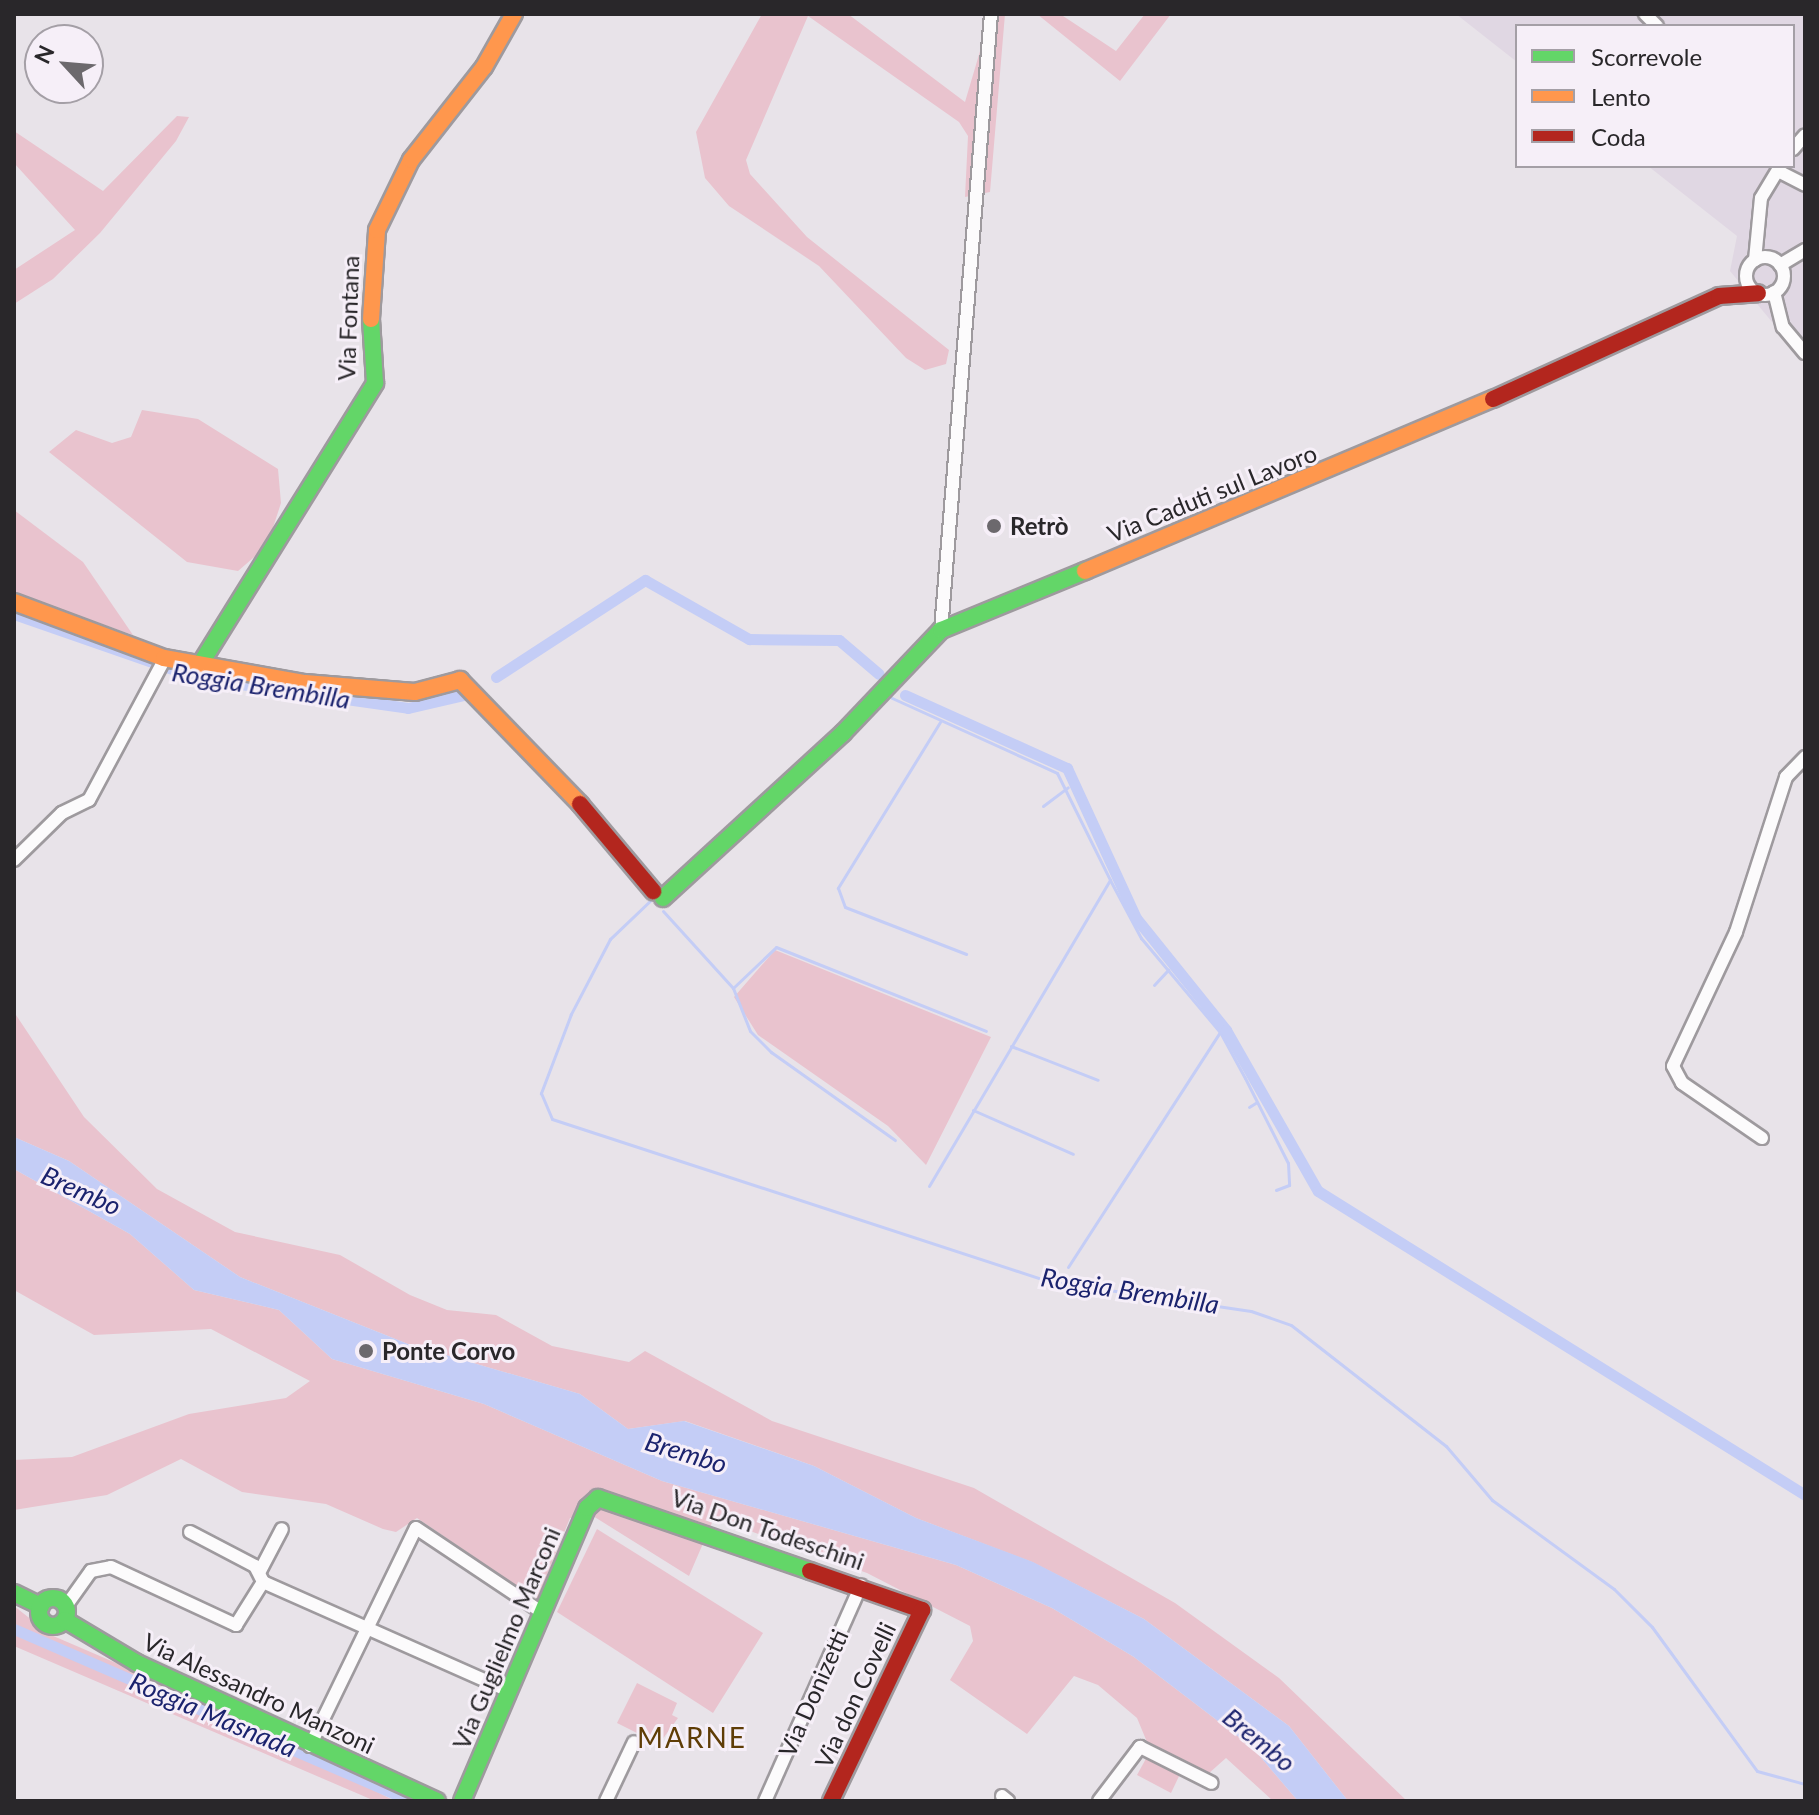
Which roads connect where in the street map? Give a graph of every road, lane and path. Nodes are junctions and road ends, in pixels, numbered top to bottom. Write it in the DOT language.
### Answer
graph roads {
  1 [pos="514,14"];
  2 [pos="991,14"];
  3 [pos="1779,168"];
  4 [pos="1805,185"];
  5 [pos="1805,250"];
  6 [pos="1755,260"];
  7 [pos="1780,265"];
  8 [pos="1766,293"];
  9 [pos="1805,353"];
  10 [pos="14,602"];
  11 [pos="941,630"];
  12 [pos="163,660"];
  13 [pos="201,663"];
  14 [pos="1805,757"];
  15 [pos="14,860"];
  16 [pos="1762,1138"];
  17 [pos="598,1498"];
  18 [pos="282,1529"];
  19 [pos="190,1532"];
  20 [pos="261,1576"];
  21 [pos="861,1585"];
  22 [pos="14,1593"];
  23 [pos="41,1606"];
  24 [pos="922,1610"];
  25 [pos="66,1613"];
  26 [pos="543,1613"];
  27 [pos="367,1629"];
  28 [pos="509,1691"];
  29 [pos="634,1742"];
  30 [pos="310,1746"];
  31 [pos="1212,1783"];
  32 [pos="437,1801"];
  33 [pos="462,1801"];
  34 [pos="606,1801"];
  35 [pos="765,1801"];
  36 [pos="831,1801"];
  37 [pos="1099,1801"];
  1 -- 13 [label="street, Via Fontana"];
  2 -- 11 [label="street"];
  3 -- 4 [label="street"];
  3 -- 6 [label="street"];
  5 -- 7 [label="street"];
  6 -- 7 [label="street"];
  6 -- 8 [label="street"];
  7 -- 8 [label="street"];
  8 -- 9 [label="street"];
  8 -- 11 [label="street, Via Caduti sul Lavoro"];
  10 -- 12 [label="street"];
  11 -- 13 [label="street"];
  12 -- 13 [label="street"];
  12 -- 15 [label="street"];
  14 -- 16 [label="street"];
  17 -- 21 [label="street, Via Don Todeschini"];
  17 -- 26 [label="street, Via Guglielmo Marconi"];
  18 -- 20 [label="street"];
  19 -- 20 [label="street"];
  20 -- 25 [label="street"];
  20 -- 27 [label="street"];
  21 -- 24 [label="street, Via Don Todeschini"];
  21 -- 35 [label="street, Via Donizetti"];
  22 -- 23 [label="street"];
  23 -- 25 [label="street"];
  23 -- 25 [label="street, Via Alessandro Manzoni"];
  24 -- 36 [label="street, Via don Covelli"];
  25 -- 30 [label="street, Via Alessandro Manzoni"];
  26 -- 27 [label="street"];
  26 -- 28 [label="street, Via Guglielmo Marconi"];
  27 -- 28 [label="street"];
  27 -- 30 [label="street"];
  28 -- 33 [label="street, Via Guglielmo Marconi"];
  29 -- 34 [label="street"];
  30 -- 32 [label="street, Via Alessandro Manzoni"];
  31 -- 37 [label="street"];
}
